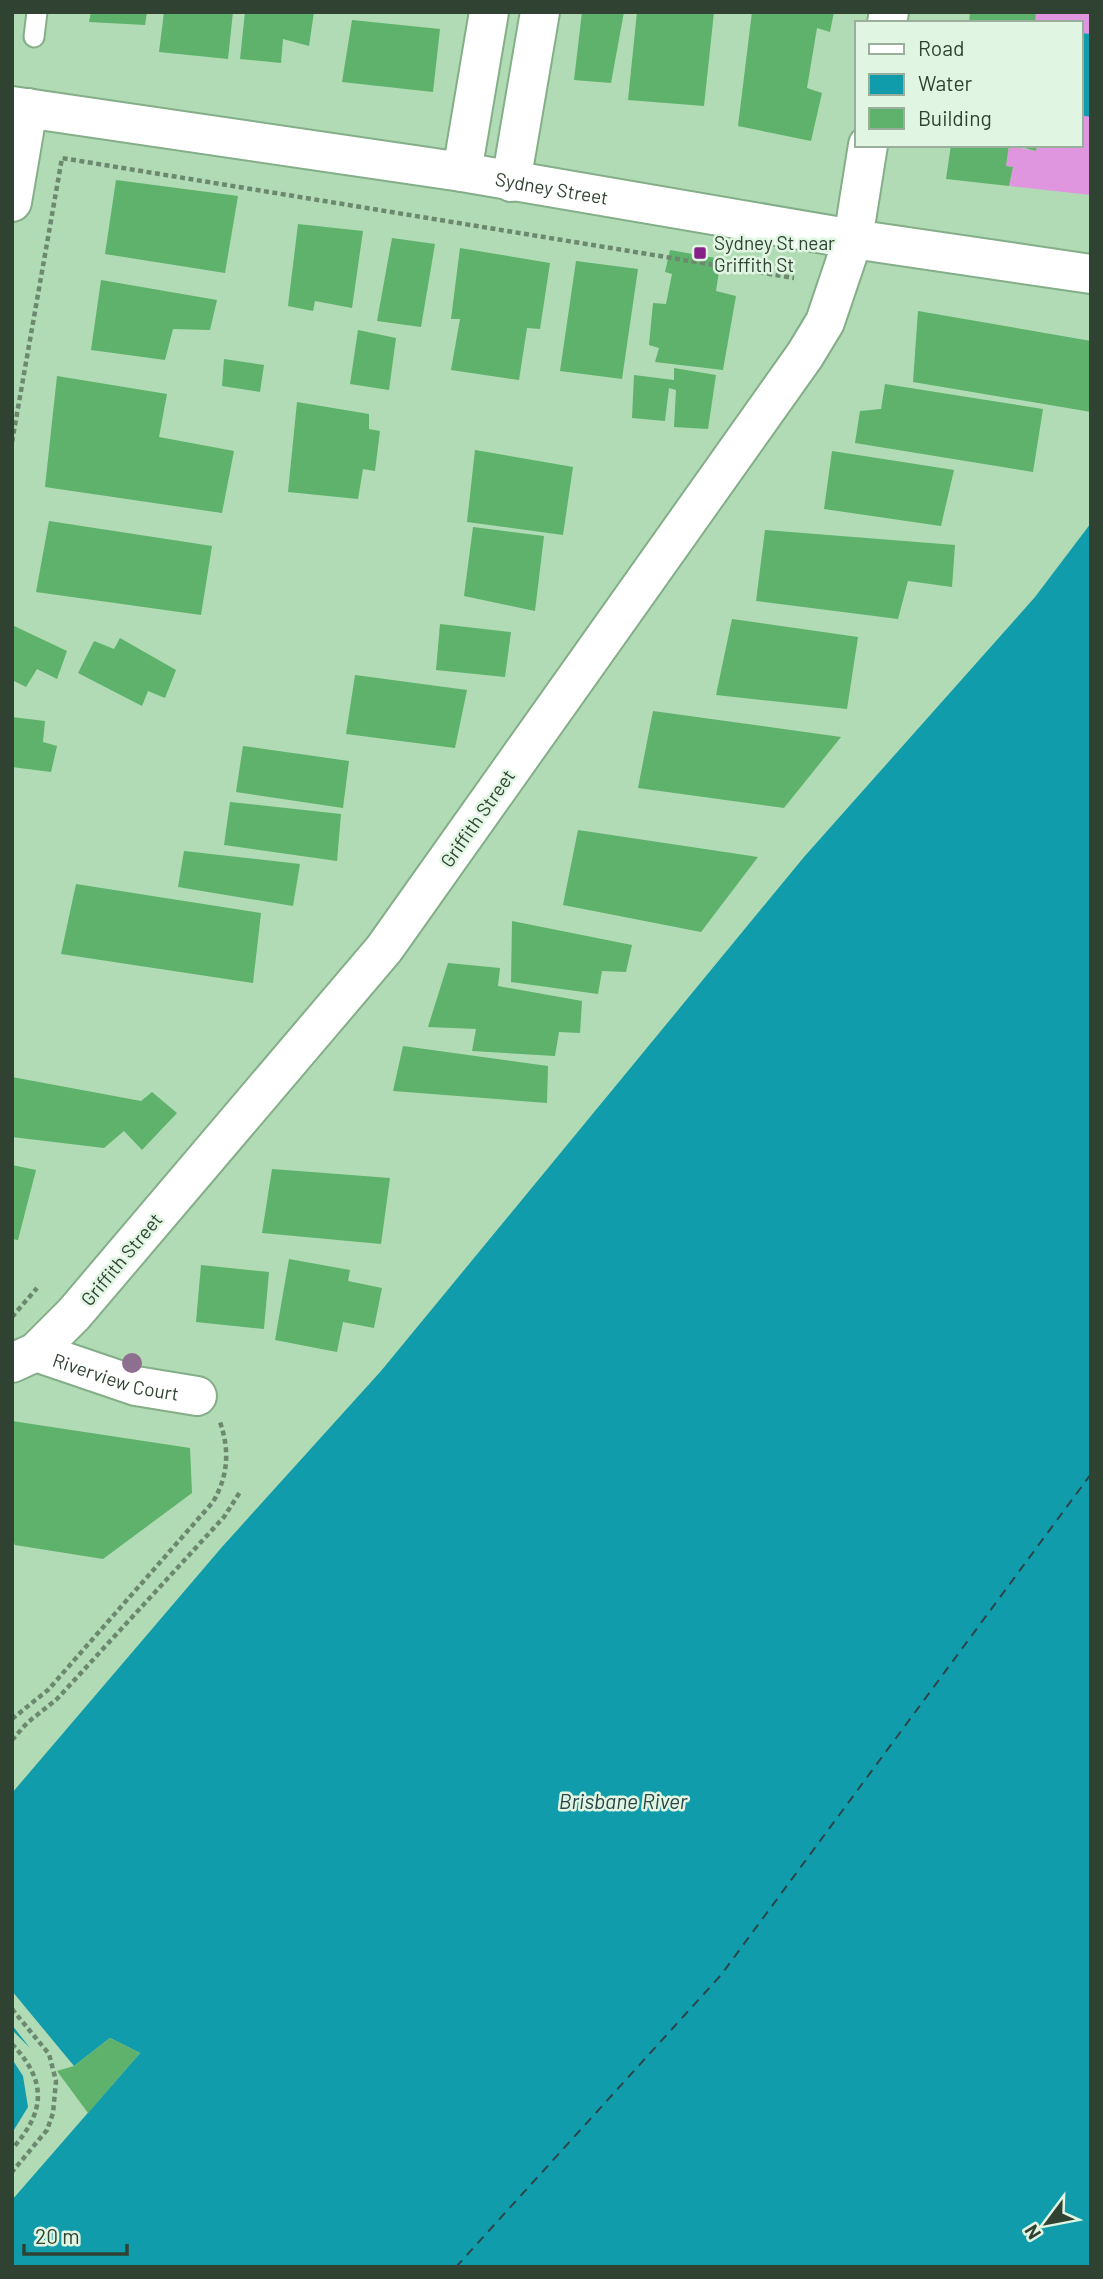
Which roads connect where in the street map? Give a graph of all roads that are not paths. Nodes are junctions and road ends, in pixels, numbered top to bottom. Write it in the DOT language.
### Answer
graph roads {
  1 [pos="37,12"];
  2 [pos="489,12"];
  3 [pos="540,12"];
  4 [pos="34,37"];
  5 [pos="20,107"];
  6 [pos="868,147"];
  7 [pos="462,172"];
  8 [pos="511,182"];
  9 [pos="12,202"];
  10 [pos="853,239"];
  11 [pos="1091,274"];
  12 [pos="24,1358"];
  13 [pos="197,1396"];
  1 -- 4 [label="lane"];
  2 -- 7 [label="street"];
  3 -- 8 [label="street"];
  5 -- 7 [label="street, Sydney Street"];
  5 -- 9 [label="street"];
  6 -- 10 [label="street, Griffith Street"];
  7 -- 8 [label="street, Sydney Street"];
  8 -- 10 [label="street, Sydney Street"];
  10 -- 11 [label="street, Sydney Street"];
  10 -- 12 [label="street, Griffith Street"];
  12 -- 13 [label="street, Riverview Court"];
}
